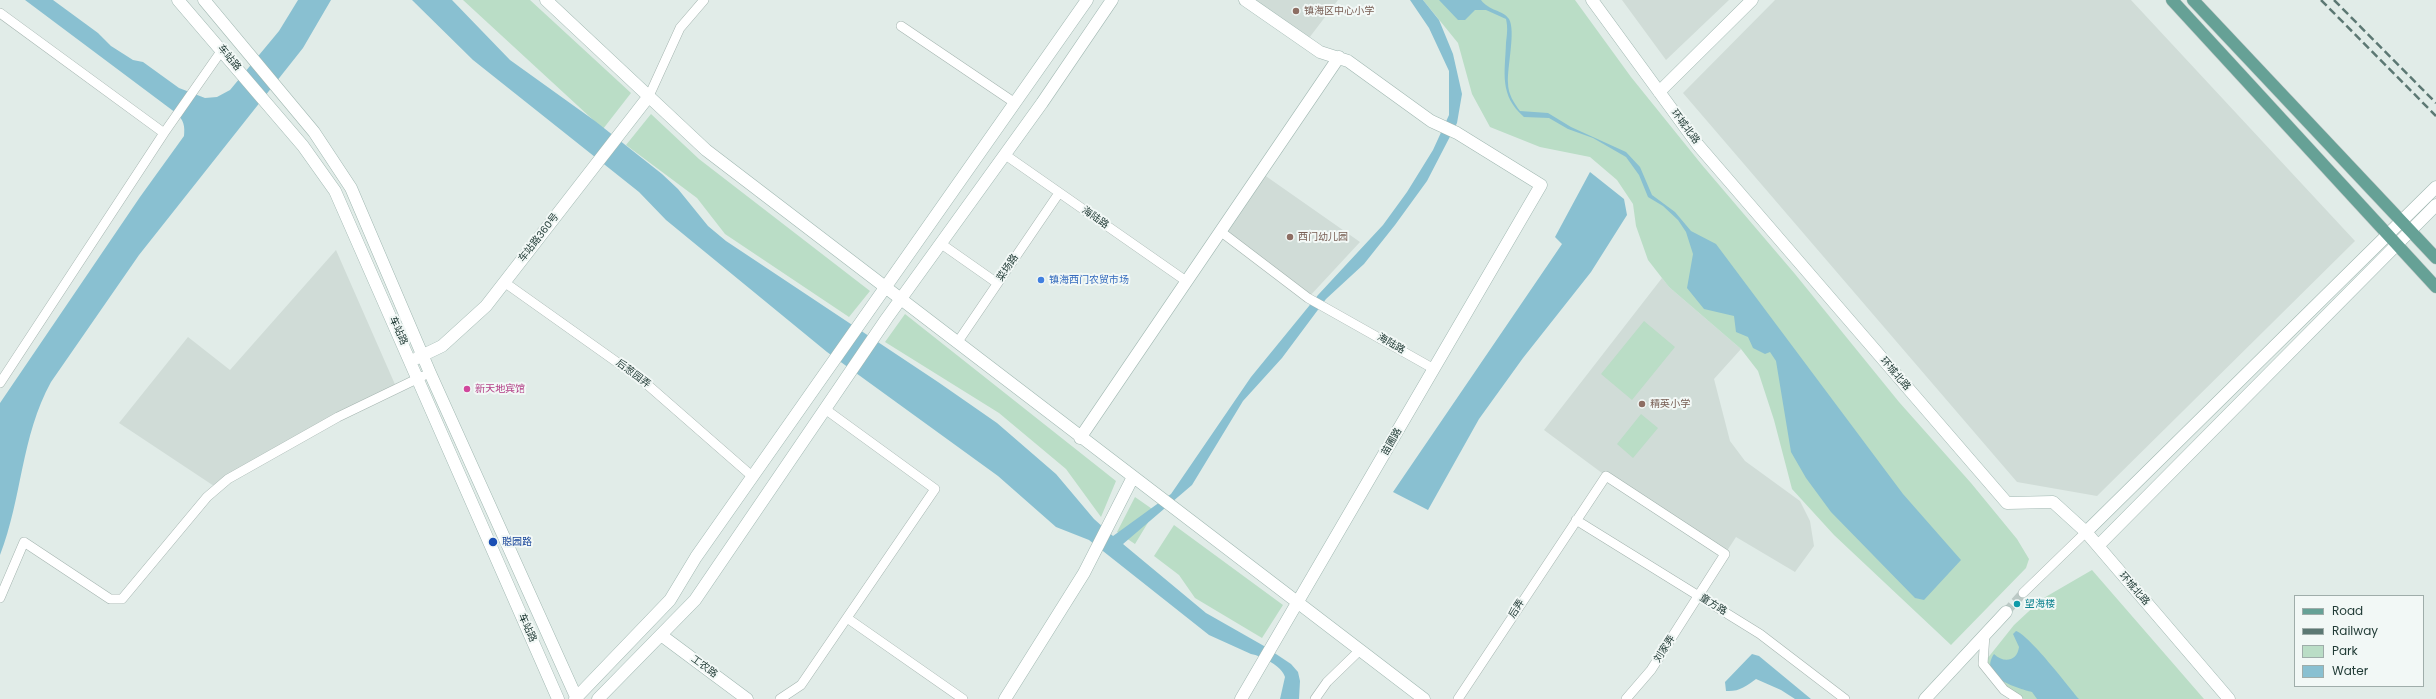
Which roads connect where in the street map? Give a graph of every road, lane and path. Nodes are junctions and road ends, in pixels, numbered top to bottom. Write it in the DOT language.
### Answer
graph roads {
  1 [pos="178,0"];
  2 [pos="204,0"];
  3 [pos="546,0"];
  4 [pos="704,0"];
  5 [pos="1087,0"];
  6 [pos="1112,0"];
  7 [pos="1245,0"];
  8 [pos="1592,0"];
  9 [pos="1752,0"];
  10 [pos="2172,0"];
  11 [pos="2193,0"];
  12 [pos="0,13"];
  13 [pos="901,26"];
  14 [pos="222,50"];
  15 [pos="1339,57"];
  16 [pos="1660,92"];
  17 [pos="648,96"];
  18 [pos="1015,103"];
  19 [pos="164,133"];
  20 [pos="1004,154"];
  21 [pos="2436,187"];
  22 [pos="1059,193"];
  23 [pos="2436,205"];
  24 [pos="2405,226"];
  25 [pos="1220,231"];
  26 [pos="2387,234"];
  27 [pos="940,243"];
  28 [pos="2396,246"];
  29 [pos="2436,258"];
  30 [pos="1186,281"];
  31 [pos="504,282"];
  32 [pos="997,284"];
  33 [pos="2436,287"];
  34 [pos="885,288"];
  35 [pos="901,300"];
  36 [pos="957,343"];
  37 [pos="424,356"];
  38 [pos="411,361"];
  39 [pos="1434,369"];
  40 [pos="430,372"];
  41 [pos="417,379"];
  42 [pos="0,383"];
  43 [pos="825,409"];
  44 [pos="1080,438"];
  45 [pos="753,477"];
  46 [pos="1132,477"];
  47 [pos="1576,520"];
  48 [pos="2086,532"];
  49 [pos="2098,546"];
  50 [pos="2023,593"];
  51 [pos="1699,596"];
  52 [pos="0,598"];
  53 [pos="1299,603"];
  54 [pos="2006,612"];
  55 [pos="847,618"];
  56 [pos="1985,634"];
  57 [pos="660,635"];
  58 [pos="1360,650"];
  59 [pos="1419,697"];
  60 [pos="576,698"];
  61 [pos="558,699"];
  62 [pos="598,699"];
  63 [pos="747,699"];
  64 [pos="780,699"];
  65 [pos="963,699"];
  66 [pos="1005,699"];
  67 [pos="1241,699"];
  68 [pos="1315,699"];
  69 [pos="1458,699"];
  70 [pos="1626,699"];
  71 [pos="1845,699"];
  72 [pos="1925,699"];
  73 [pos="2018,699"];
  74 [pos="2229,699"];
  1 -- 14 [label="street, 车站路"];
  2 -- 37 [label="street, 车站路"];
  3 -- 17 [label="street"];
  4 -- 17 [label="street"];
  5 -- 18 [label="street"];
  6 -- 20 [label="street"];
  7 -- 15 [label="street"];
  8 -- 16 [label="street, 环城北路"];
  9 -- 16 [label="street"];
  10 -- 26 [label="main road"];
  11 -- 24 [label="main road"];
  12 -- 19 [label="street"];
  13 -- 18 [label="street"];
  14 -- 19 [label="street"];
  14 -- 38 [label="street, 车站路"];
  15 -- 25 [label="street"];
  15 -- 39 [label="street, 苗圃路"];
  16 -- 48 [label="street, 环城北路"];
  17 -- 31 [label="street, 车站路360号"];
  17 -- 34 [label="street"];
  18 -- 34 [label="street"];
  19 -- 42 [label="street"];
  20 -- 22 [label="street, 海陆路"];
  20 -- 27 [label="street"];
  21 -- 24 [label="street"];
  22 -- 30 [label="street, 海陆路"];
  22 -- 32 [label="street, 菜场路"];
  23 -- 24 [label="street"];
  24 -- 26 [label="street"];
  24 -- 28 [label="street"];
  24 -- 29 [label="main road"];
  25 -- 30 [label="street"];
  25 -- 39 [label="street, 海陆路"];
  26 -- 28 [label="main road"];
  26 -- 48 [label="street"];
  27 -- 32 [label="street"];
  27 -- 35 [label="street"];
  28 -- 33 [label="main road"];
  28 -- 49 [label="street"];
  30 -- 44 [label="street"];
  31 -- 37 [label="street, 车站路360号"];
  31 -- 45 [label="street, 后葱园弄"];
  32 -- 36 [label="street, 菜场路"];
  34 -- 35 [label="street"];
  34 -- 45 [label="street"];
  35 -- 36 [label="street"];
  35 -- 43 [label="street"];
  36 -- 44 [label="street"];
  37 -- 38 [label="street, 车站路360号"];
  37 -- 40 [label="street, 车站路"];
  38 -- 41 [label="street, 车站路"];
  39 -- 53 [label="street, 苗圃路"];
  40 -- 41 [label="street"];
  40 -- 60 [label="street, 车站路"];
  41 -- 52 [label="street"];
  41 -- 61 [label="street, 车站路"];
  43 -- 55 [label="street"];
  43 -- 57 [label="street"];
  44 -- 46 [label="street"];
  45 -- 60 [label="street"];
  46 -- 53 [label="street"];
  46 -- 66 [label="street"];
  47 -- 51 [label="street, 童方路"];
  47 -- 51 [label="street, 后弄"];
  47 -- 69 [label="street, 后弄"];
  48 -- 49 [label="street, 环城北路"];
  48 -- 50 [label="street"];
  49 -- 74 [label="street, 环城北路"];
  51 -- 70 [label="street, 刘家弄"];
  51 -- 71 [label="street, 童方路"];
  53 -- 58 [label="street"];
  53 -- 67 [label="street, 苗圃路"];
  54 -- 56 [label="street"];
  55 -- 64 [label="street"];
  55 -- 65 [label="street"];
  56 -- 72 [label="street"];
  56 -- 73 [label="street"];
  57 -- 62 [label="street"];
  57 -- 63 [label="street, 工农路"];
  58 -- 59 [label="street"];
  58 -- 68 [label="street"];
}
